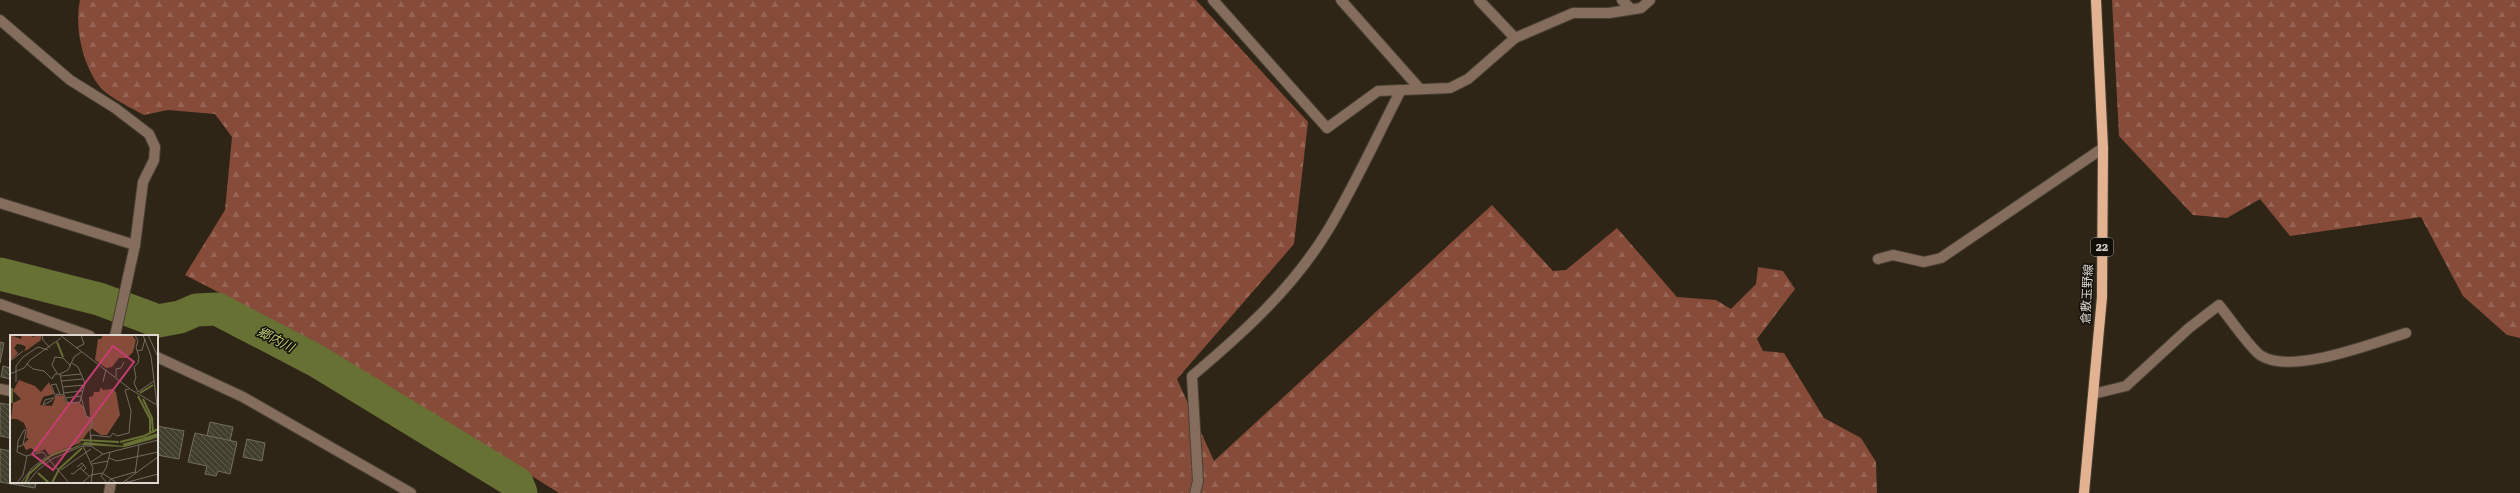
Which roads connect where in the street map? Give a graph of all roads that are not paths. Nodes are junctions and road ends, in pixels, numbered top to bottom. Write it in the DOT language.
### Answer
graph roads {
  1 [pos="1213,0"];
  2 [pos="1341,0"];
  3 [pos="1480,0"];
  4 [pos="1622,0"];
  5 [pos="1650,0"];
  6 [pos="2096,0"];
  7 [pos="1631,10"];
  8 [pos="0,20"];
  9 [pos="1515,38"];
  10 [pos="1420,89"];
  11 [pos="1401,90"];
  12 [pos="2103,148"];
  13 [pos="0,203"];
  14 [pos="135,245"];
  15 [pos="1878,259"];
  16 [pos="0,304"];
  17 [pos="2406,333"];
  18 [pos="87,335"];
  19 [pos="115,335"];
  20 [pos="158,357"];
  21 [pos="0,389"];
  22 [pos="10,391"];
  23 [pos="2093,394"];
  24 [pos="111,483"];
  25 [pos="109,493"];
  26 [pos="411,493"];
  27 [pos="1195,493"];
  28 [pos="2084,493"];
  1 -- 11 [label="street"];
  2 -- 10 [label="street"];
  3 -- 9 [label="street"];
  4 -- 7 [label="street"];
  5 -- 7 [label="street"];
  6 -- 12 [label="main road, 倉敷玉野線 / 22"];
  7 -- 9 [label="street"];
  8 -- 14 [label="street"];
  9 -- 10 [label="street"];
  10 -- 11 [label="street"];
  11 -- 27 [label="street"];
  12 -- 15 [label="street"];
  12 -- 23 [label="main road, 倉敷玉野線 / 22"];
  13 -- 14 [label="street"];
  14 -- 19 [label="street"];
  16 -- 18 [label="street"];
  17 -- 23 [label="street"];
  20 -- 26 [label="street"];
  21 -- 22 [label="street"];
  23 -- 28 [label="main road, 倉敷玉野線 / 22"];
  24 -- 25 [label="street"];
}
